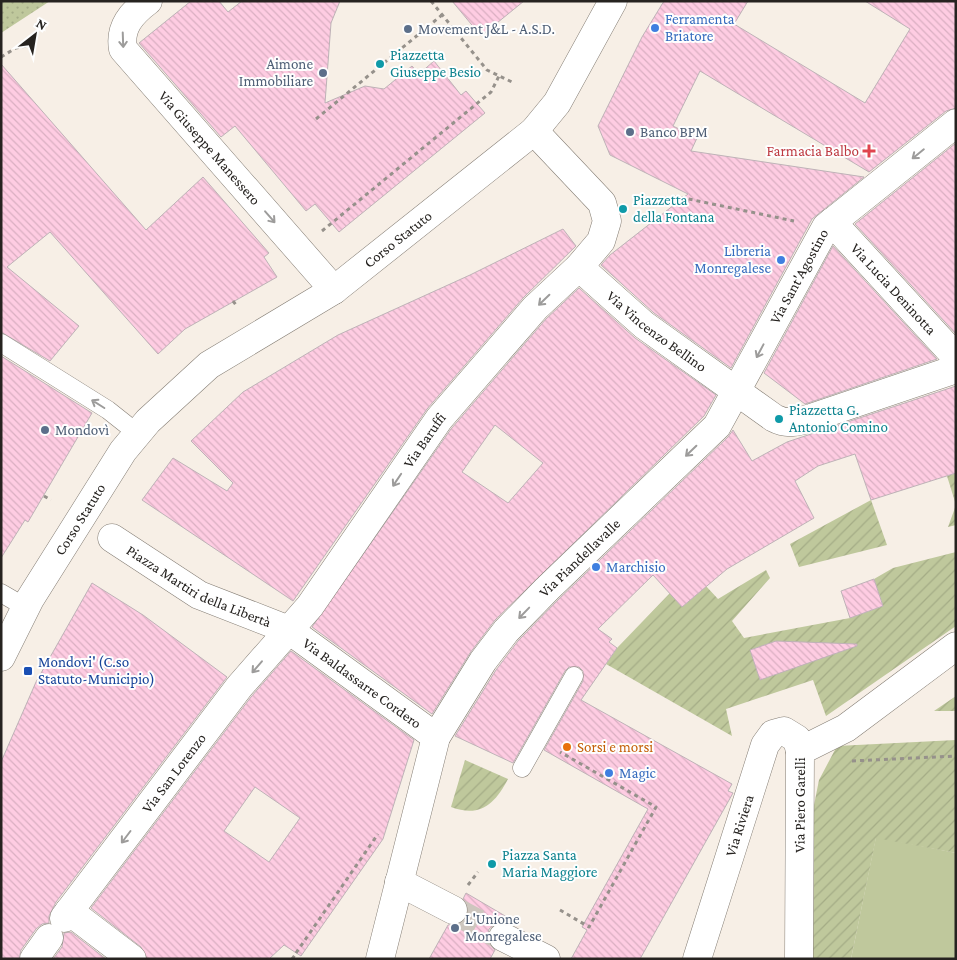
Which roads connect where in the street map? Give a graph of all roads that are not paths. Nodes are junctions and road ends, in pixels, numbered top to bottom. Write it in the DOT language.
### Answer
graph roads {
  1 [pos="148,1"];
  2 [pos="612,1"];
  3 [pos="956,123"];
  4 [pos="534,131"];
  5 [pos="829,225"];
  6 [pos="579,267"];
  7 [pos="334,290"];
  8 [pos="1,344"];
  9 [pos="956,357"];
  10 [pos="956,369"];
  11 [pos="737,392"];
  12 [pos="137,433"];
  13 [pos="112,538"];
  14 [pos="1,593"];
  15 [pos="25,607"];
  16 [pos="289,630"];
  17 [pos="956,646"];
  18 [pos="1,656"];
  19 [pos="574,676"];
  20 [pos="436,737"];
  21 [pos="800,751"];
  22 [pos="522,768"];
  23 [pos="399,882"];
  24 [pos="459,900"];
  25 [pos="54,931"];
  26 [pos="516,947"];
  27 [pos="132,959"];
  28 [pos="380,959"];
  29 [pos="546,959"];
  30 [pos="697,959"];
  31 [pos="799,959"];
  1 -- 7 [label="street, Via Giuseppe Manessero, one-way"];
  2 -- 4 [label="street, Corso Statuto"];
  3 -- 5 [label="street, Via Sant'Agostino, one-way"];
  4 -- 6 [label="street"];
  4 -- 7 [label="street, Corso Statuto"];
  5 -- 9 [label="street, Via Lucia Deninotta"];
  5 -- 11 [label="street, Via Sant'Agostino, one-way"];
  6 -- 11 [label="street, Via Vincenzo Bellino"];
  6 -- 16 [label="street, Via Baruffi, one-way"];
  7 -- 12 [label="street, Corso Statuto"];
  12 -- 8 [label="lane, one-way"];
  10 -- 11 [label="street"];
  11 -- 20 [label="street, Via Piandellavalle, one-way"];
  12 -- 15 [label="street, Corso Statuto"];
  13 -- 16 [label="street, Piazza Martiri della Libertà"];
  14 -- 15 [label="lane"];
  15 -- 18 [label="street, Corso Statuto"];
  16 -- 20 [label="street, Via Baldassarre Cordero"];
  16 -- 25 [label="street, Via San Lorenzo, one-way"];
  17 -- 21 [label="street, Via Piero Garelli"];
  19 -- 22 [label="lane"];
  20 -- 23 [label="street"];
  21 -- 30 [label="street, Via Riviera"];
  21 -- 31 [label="street, Via Piero Garelli"];
  23 -- 24 [label="street"];
  23 -- 28 [label="street"];
  25 -- 27 [label="street"];
  26 -- 29 [label="street"];
}
